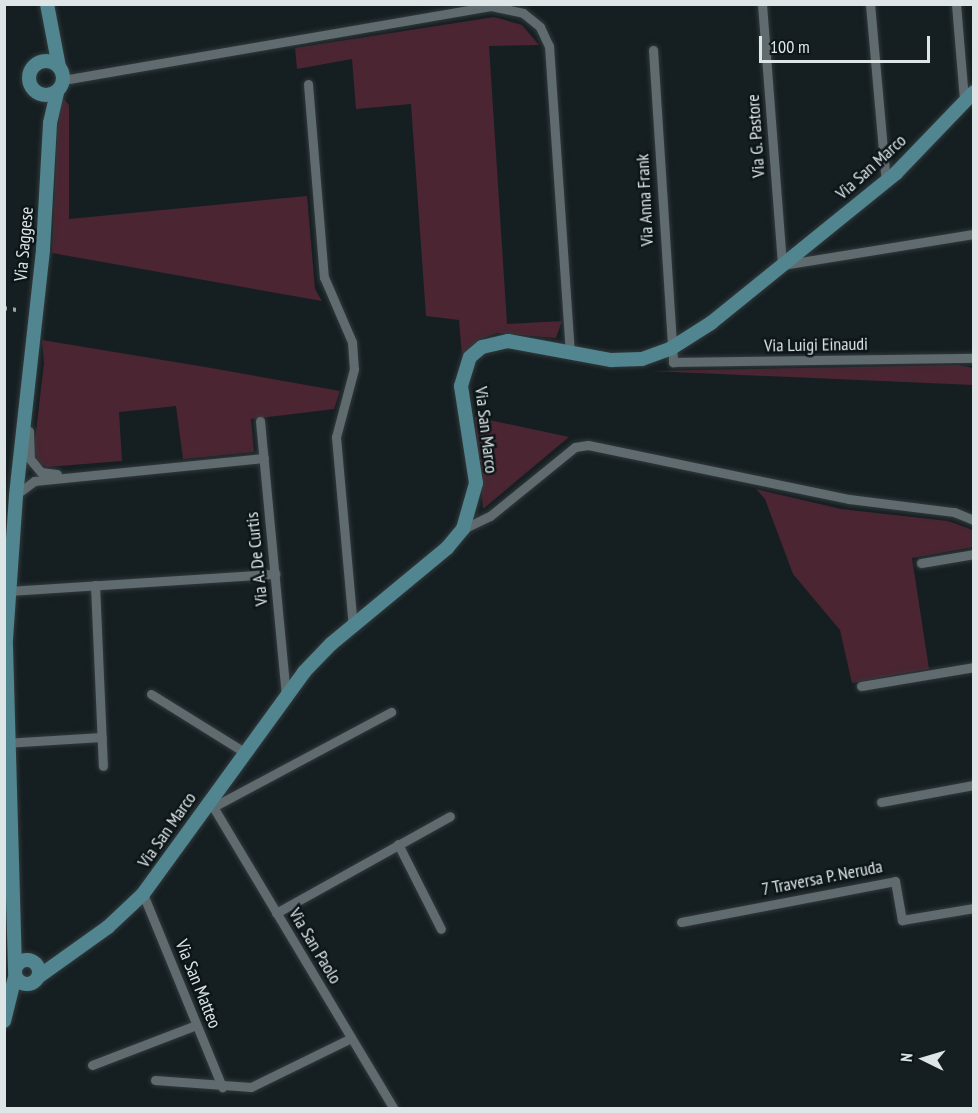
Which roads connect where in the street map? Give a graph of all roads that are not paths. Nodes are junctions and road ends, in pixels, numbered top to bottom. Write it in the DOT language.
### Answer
graph roads {
  1 [pos="47,4"];
  2 [pos="762,4"];
  3 [pos="870,4"];
  4 [pos="956,4"];
  5 [pos="51,37"];
  6 [pos="653,50"];
  7 [pos="40,62"];
  8 [pos="60,79"];
  9 [pos="308,84"];
  10 [pos="32,89"];
  11 [pos="969,96"];
  12 [pos="50,123"];
  13 [pos="886,182"];
  14 [pos="974,234"];
  15 [pos="782,265"];
  16 [pos="32,347"];
  17 [pos="670,349"];
  18 [pos="570,351"];
  19 [pos="974,358"];
  20 [pos="260,421"];
  21 [pos="264,458"];
  22 [pos="74,475"];
  23 [pos="16,495"];
  24 [pos="974,520"];
  25 [pos="464,529"];
  26 [pos="974,554"];
  27 [pos="921,563"];
  28 [pos="275,574"];
  29 [pos="95,585"];
  30 [pos="9,591"];
  31 [pos="353,626"];
  32 [pos="5,639"];
  33 [pos="974,667"];
  34 [pos="861,686"];
  35 [pos="151,694"];
  36 [pos="286,695"];
  37 [pos="391,712"];
  38 [pos="102,737"];
  39 [pos="6,743"];
  40 [pos="244,752"];
  41 [pos="103,766"];
  42 [pos="974,785"];
  43 [pos="881,802"];
  44 [pos="211,804"];
  45 [pos="450,816"];
  46 [pos="8,844"];
  47 [pos="398,844"];
  48 [pos="142,894"];
  49 [pos="974,908"];
  50 [pos="276,913"];
  51 [pos="681,922"];
  52 [pos="441,929"];
  53 [pos="11,939"];
  54 [pos="70,956"];
  55 [pos="23,967"];
  56 [pos="37,979"];
  57 [pos="7,1017"];
  58 [pos="196,1024"];
  59 [pos="351,1038"];
  60 [pos="92,1065"];
  61 [pos="155,1080"];
  62 [pos="222,1087"];
  63 [pos="393,1108"];
  1 -- 5 [label="main road"];
  2 -- 15 [label="street, Via G. Pastore"];
  3 -- 13 [label="street"];
  4 -- 11 [label="street"];
  5 -- 7 [label="main road"];
  5 -- 8 [label="main road"];
  6 -- 17 [label="street, Via Anna Frank"];
  7 -- 8 [label="main road"];
  7 -- 10 [label="main road"];
  8 -- 10 [label="main road"];
  8 -- 12 [label="main road, Via Saggese"];
  8 -- 18 [label="street"];
  9 -- 31 [label="street"];
  10 -- 12 [label="main road"];
  11 -- 13 [label="main road, Via San Marco"];
  12 -- 16 [label="main road, Via Saggese"];
  13 -- 15 [label="main road, Via San Marco"];
  14 -- 15 [label="street"];
  15 -- 17 [label="main road, Via San Marco"];
  16 -- 22 [label="street"];
  16 -- 23 [label="main road, Via Saggese"];
  17 -- 18 [label="main road, Via San Marco"];
  17 -- 19 [label="street, Via Luigi Einaudi"];
  18 -- 25 [label="main road, Via San Marco"];
  20 -- 21 [label="street, Via A. De Curtis"];
  21 -- 22 [label="street"];
  21 -- 28 [label="street, Via A. De Curtis"];
  22 -- 23 [label="street"];
  23 -- 30 [label="main road, Via Saggese"];
  24 -- 25 [label="street"];
  25 -- 31 [label="main road, Via San Marco"];
  26 -- 27 [label="street"];
  28 -- 29 [label="street"];
  28 -- 36 [label="street, Via A. De Curtis"];
  29 -- 30 [label="street"];
  29 -- 38 [label="street"];
  30 -- 32 [label="main road, Via Saggese"];
  31 -- 36 [label="main road, Via San Marco"];
  32 -- 39 [label="main road, Via Saggese"];
  33 -- 34 [label="street"];
  35 -- 40 [label="street"];
  36 -- 40 [label="main road, Via San Marco"];
  37 -- 44 [label="street"];
  38 -- 39 [label="street"];
  38 -- 41 [label="street"];
  39 -- 46 [label="main road, Via Saggese"];
  40 -- 44 [label="main road, Via San Marco"];
  42 -- 43 [label="street"];
  44 -- 48 [label="main road, Via San Marco"];
  44 -- 50 [label="street, Via San Paolo"];
  45 -- 47 [label="street"];
  46 -- 53 [label="main road, Via Saggese"];
  47 -- 50 [label="street"];
  47 -- 52 [label="street"];
  48 -- 54 [label="main road, Via San Marco"];
  48 -- 58 [label="street, Via San Matteo"];
  49 -- 51 [label="street, 7 Traversa P. Neruda"];
  50 -- 59 [label="street, Via San Paolo"];
  53 -- 55 [label="main road, Via Saggese"];
  54 -- 55 [label="main road, Via San Marco"];
  54 -- 56 [label="main road, Via San Marco"];
  55 -- 56 [label="main road"];
  55 -- 56 [label="main road"];
  55 -- 57 [label="main road"];
  56 -- 57 [label="main road, Via San Marco"];
  58 -- 60 [label="street"];
  58 -- 62 [label="street, Via San Matteo"];
  59 -- 62 [label="street"];
  59 -- 63 [label="street, Via San Paolo"];
  61 -- 62 [label="street"];
}
